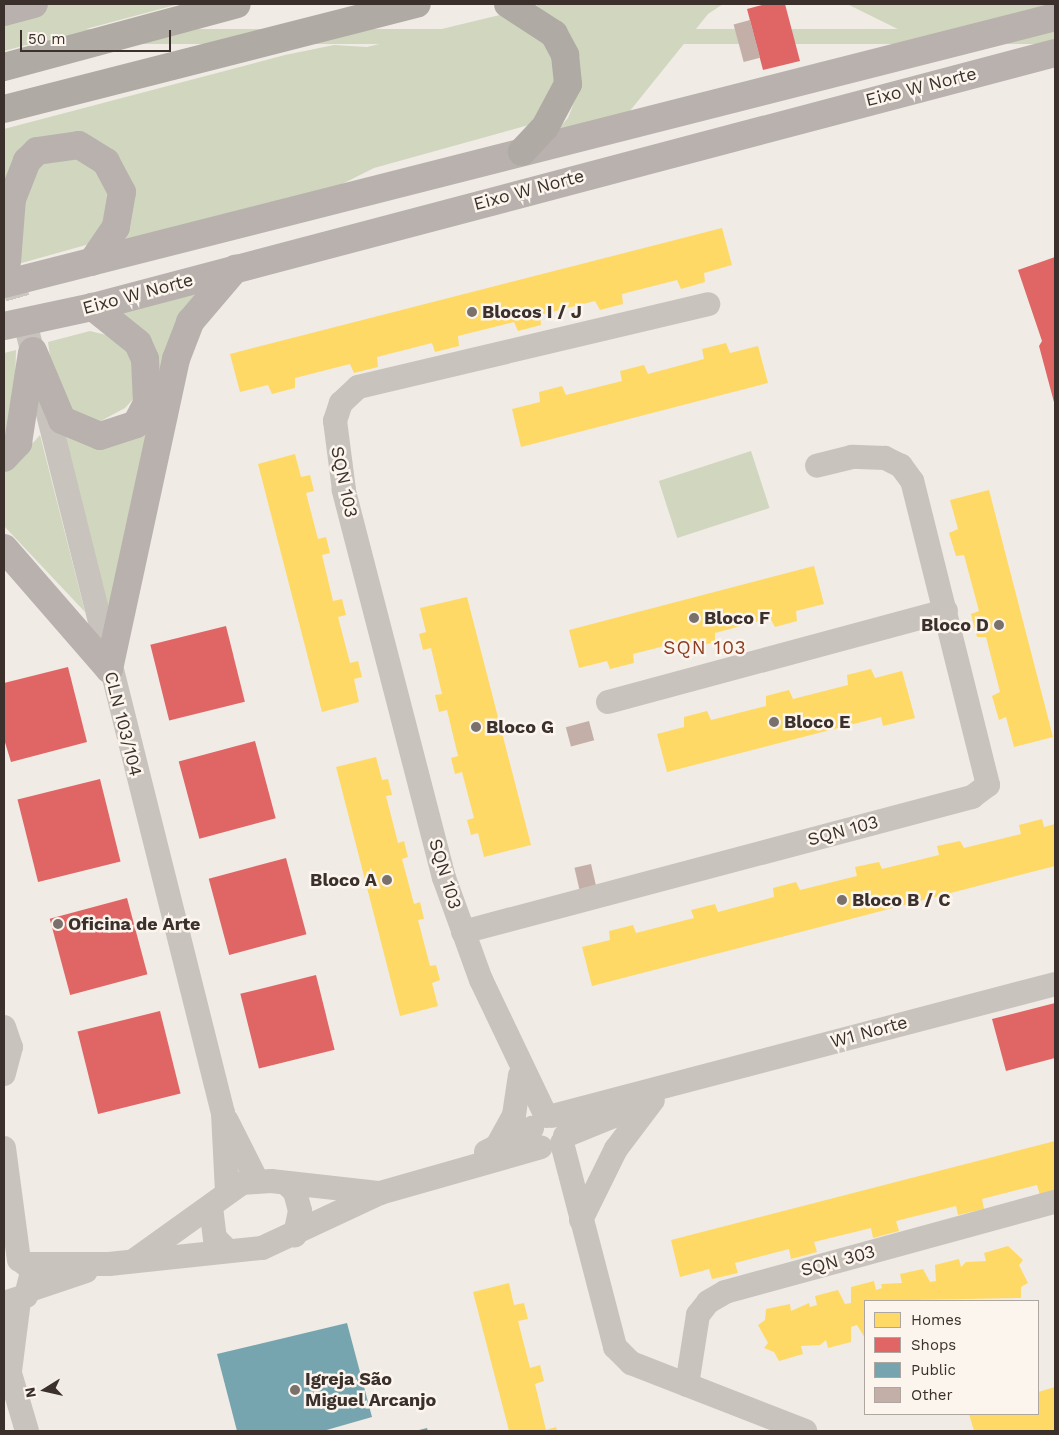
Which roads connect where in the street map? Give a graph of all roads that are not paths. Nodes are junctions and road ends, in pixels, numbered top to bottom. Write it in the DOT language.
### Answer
graph roads {
  1 [pos="34,4"];
  2 [pos="237,4"];
  3 [pos="417,4"];
  4 [pos="508,4"];
  5 [pos="4,12"];
  6 [pos="1055,17"];
  7 [pos="1055,53"];
  8 [pos="4,67"];
  9 [pos="4,109"];
  10 [pos="522,152"];
  11 [pos="92,262"];
  12 [pos="6,266"];
  13 [pos="236,268"];
  14 [pos="708,304"];
  15 [pos="94,307"];
  16 [pos="21,337"];
  17 [pos="4,458"];
  18 [pos="817,466"];
  19 [pos="4,548"];
  20 [pos="946,611"];
  21 [pos="109,669"];
  22 [pos="608,702"];
  23 [pos="463,932"];
  24 [pos="1055,984"];
  25 [pos="4,1027"];
  26 [pos="506,1033"];
  27 [pos="4,1074"];
  28 [pos="520,1075"];
  29 [pos="683,1081"];
  30 [pos="653,1100"];
  31 [pos="223,1113"];
  32 [pos="548,1132"];
  33 [pos="497,1146"];
  34 [pos="4,1148"];
  35 [pos="449,1172"];
  36 [pos="257,1181"];
  37 [pos="288,1185"];
  38 [pos="380,1194"];
  39 [pos="219,1199"];
  40 [pos="1055,1202"];
  41 [pos="13,1211"];
  42 [pos="583,1231"];
  43 [pos="295,1234"];
  44 [pos="228,1251"];
  45 [pos="13,1260"];
  46 [pos="136,1260"];
  47 [pos="109,1264"];
  48 [pos="65,1265"];
  49 [pos="18,1298"];
  50 [pos="7,1362"];
  51 [pos="687,1385"];
  52 [pos="27,1431"];
  53 [pos="805,1431"];
  1 -- 5 [label="main road"];
  2 -- 8 [label="highway"];
  3 -- 9 [label="highway"];
  4 -- 10 [label="highway"];
  6 -- 10 [label="main road, Eixo W Norte"];
  7 -- 13 [label="main road, Eixo W Norte"];
  10 -- 11 [label="main road, Eixo W Norte"];
  11 -- 12 [label="main road, Eixo W Norte"];
  11 -- 12 [label="main road"];
  13 -- 15 [label="main road, Eixo W Norte"];
  13 -- 21 [label="main road"];
  14 -- 23 [label="street, SQN 103"];
  15 -- 16 [label="main road, Eixo W Norte"];
  15 -- 16 [label="main road"];
  16 -- 17 [label="main road"];
  16 -- 21 [label="street, CLN 103/104"];
  18 -- 20 [label="street, SQN 103"];
  19 -- 21 [label="main road"];
  20 -- 22 [label="street"];
  20 -- 23 [label="street, SQN 103"];
  21 -- 31 [label="street, CLN 103/104"];
  23 -- 26 [label="street, SQN 103"];
  24 -- 29 [label="street, W1 Norte"];
  25 -- 27 [label="street"];
  26 -- 28 [label="street, SQN 103"];
  26 -- 32 [label="street, SQN 103"];
  28 -- 32 [label="street, SQN 103"];
  28 -- 33 [label="street"];
  29 -- 30 [label="street, W1 Norte"];
  29 -- 32 [label="street, W1 Norte"];
  30 -- 32 [label="street, W1 Norte"];
  30 -- 42 [label="street"];
  31 -- 36 [label="street, CLN 103/104"];
  31 -- 39 [label="street, CLN 103/104"];
  32 -- 33 [label="street, W1 Norte"];
  32 -- 35 [label="street, W1 Norte"];
  32 -- 42 [label="street"];
  33 -- 35 [label="street, W1 Norte"];
  34 -- 41 [label="street"];
  35 -- 38 [label="street, W1 Norte"];
  36 -- 37 [label="street"];
  36 -- 39 [label="street"];
  37 -- 38 [label="street, W1 Norte"];
  37 -- 43 [label="street"];
  38 -- 43 [label="street, W1 Norte"];
  39 -- 44 [label="street"];
  39 -- 46 [label="street"];
  40 -- 51 [label="street, SQN 303"];
  41 -- 45 [label="street"];
  41 -- 48 [label="street"];
  42 -- 51 [label="street"];
  43 -- 44 [label="street"];
  44 -- 46 [label="street"];
  45 -- 48 [label="street"];
  45 -- 49 [label="street"];
  46 -- 47 [label="street"];
  47 -- 48 [label="street"];
  47 -- 49 [label="street"];
  49 -- 50 [label="street"];
  50 -- 52 [label="street"];
  51 -- 53 [label="street"];
}
